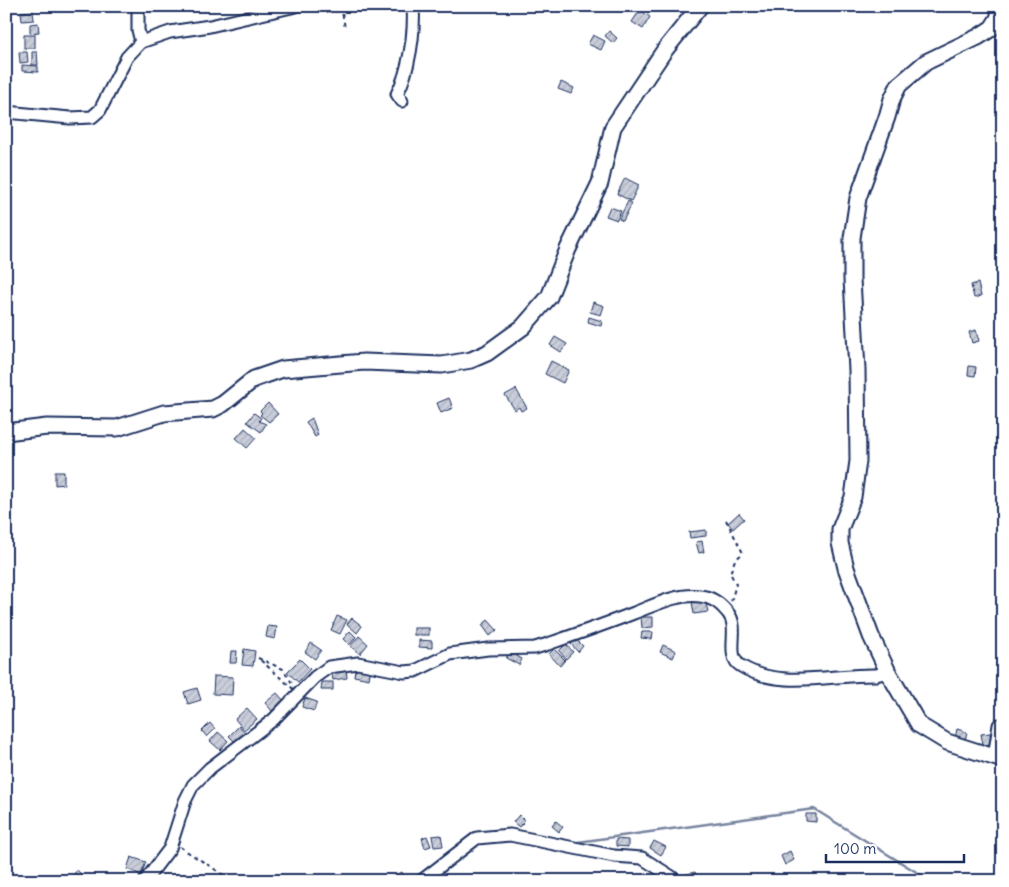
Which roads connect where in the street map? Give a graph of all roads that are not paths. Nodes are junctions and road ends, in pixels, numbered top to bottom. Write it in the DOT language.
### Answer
graph roads {
  1 [pos="138,6"];
  2 [pos="296,6"];
  3 [pos="413,6"];
  4 [pos="700,6"];
  5 [pos="999,6"];
  6 [pos="141,42"];
  7 [pos="402,101"];
  8 [pos="6,112"];
  9 [pos="6,432"];
  10 [pos="888,672"];
  11 [pos="1003,724"];
  12 [pos="998,759"];
  13 [pos="145,881"];
  14 [pos="421,881"];
  15 [pos="673,881"];
  1 -- 6 [label="street"];
  2 -- 6 [label="street"];
  3 -- 7 [label="street"];
  4 -- 9 [label="main road"];
  5 -- 10 [label="main road"];
  6 -- 8 [label="street"];
  10 -- 12 [label="main road"];
  10 -- 13 [label="street"];
  11 -- 12 [label="street"];
  14 -- 15 [label="street"];
}
